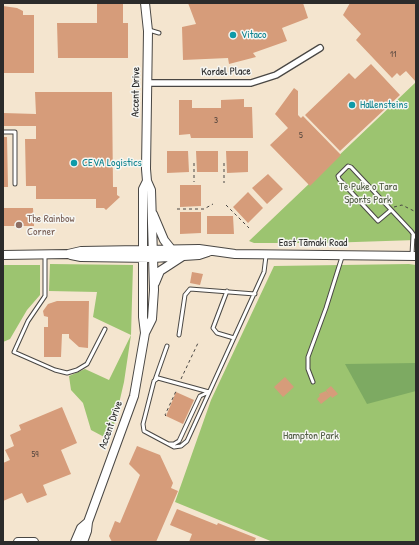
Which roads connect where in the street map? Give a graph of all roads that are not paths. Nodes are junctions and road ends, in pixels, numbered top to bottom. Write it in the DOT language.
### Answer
graph roads {
  1 [pos="145,3"];
  2 [pos="147,30"];
  3 [pos="159,32"];
  4 [pos="320,48"];
  5 [pos="147,83"];
  6 [pos="3,132"];
  7 [pos="147,181"];
  8 [pos="15,184"];
  9 [pos="151,208"];
  10 [pos="391,210"];
  11 [pos="415,236"];
  12 [pos="172,250"];
  13 [pos="209,252"];
  14 [pos="45,254"];
  15 [pos="266,254"];
  16 [pos="3,255"];
  17 [pos="143,255"];
  18 [pos="152,255"];
  19 [pos="342,255"];
  20 [pos="414,255"];
  21 [pos="184,256"];
  22 [pos="154,290"];
  23 [pos="227,291"];
  24 [pos="255,294"];
  25 [pos="105,329"];
  26 [pos="145,334"];
  27 [pos="179,335"];
  28 [pos="234,338"];
  29 [pos="167,346"];
  30 [pos="154,381"];
  31 [pos="313,382"];
  32 [pos="209,392"];
  33 [pos="168,443"];
  34 [pos="88,522"];
  35 [pos="87,531"];
  36 [pos="18,542"];
  37 [pos="34,542"];
  38 [pos="76,542"];
  39 [pos="83,542"];
  40 [pos="89,542"];
  1 -- 2 [label="main road, Accent Drive"];
  2 -- 3 [label="lane"];
  2 -- 5 [label="main road, Accent Drive"];
  4 -- 5 [label="street, Kordel Place"];
  5 -- 7 [label="main road, Accent Drive"];
  6 -- 8 [label="lane"];
  7 -- 9 [label="main road, Accent Drive"];
  7 -- 17 [label="main road, Accent Drive"];
  9 -- 12 [label="main road"];
  9 -- 18 [label="main road, Accent Drive"];
  10 -- 10 [label="lane"];
  10 -- 11 [label="lane"];
  11 -- 20 [label="lane"];
  12 -- 13 [label="main road, East Tāmaki Road"];
  12 -- 18 [label="main road, East Tāmaki Road"];
  13 -- 15 [label="main road, East Tāmaki Road"];
  13 -- 21 [label="main road, East Tāmaki Road"];
  14 -- 16 [label="main road, East Tāmaki Road"];
  14 -- 17 [label="main road, East Tāmaki Road"];
  14 -- 25 [label="lane"];
  15 -- 19 [label="main road, East Tāmaki Road"];
  15 -- 24 [label="lane"];
  17 -- 18 [label="main road, East Tāmaki Road"];
  17 -- 26 [label="main road, Accent Drive"];
  18 -- 21 [label="main road, East Tāmaki Road"];
  18 -- 22 [label="main road, Accent Drive"];
  19 -- 20 [label="main road, East Tāmaki Road"];
  19 -- 31 [label="lane"];
  21 -- 22 [label="main road"];
  22 -- 26 [label="main road, Accent Drive"];
  23 -- 24 [label="lane"];
  23 -- 27 [label="lane"];
  23 -- 28 [label="lane"];
  24 -- 28 [label="lane"];
  26 -- 34 [label="main road, Accent Drive"];
  28 -- 32 [label="lane"];
  29 -- 30 [label="lane"];
  30 -- 32 [label="lane"];
  30 -- 33 [label="lane"];
  32 -- 33 [label="lane"];
  32 -- 33 [label="lane"];
  34 -- 35 [label="main road, Accent Drive"];
  34 -- 38 [label="main road, Accent Drive"];
  35 -- 39 [label="main road, Accent Drive"];
  35 -- 40 [label="main road"];
  36 -- 37 [label="main road"];
}
